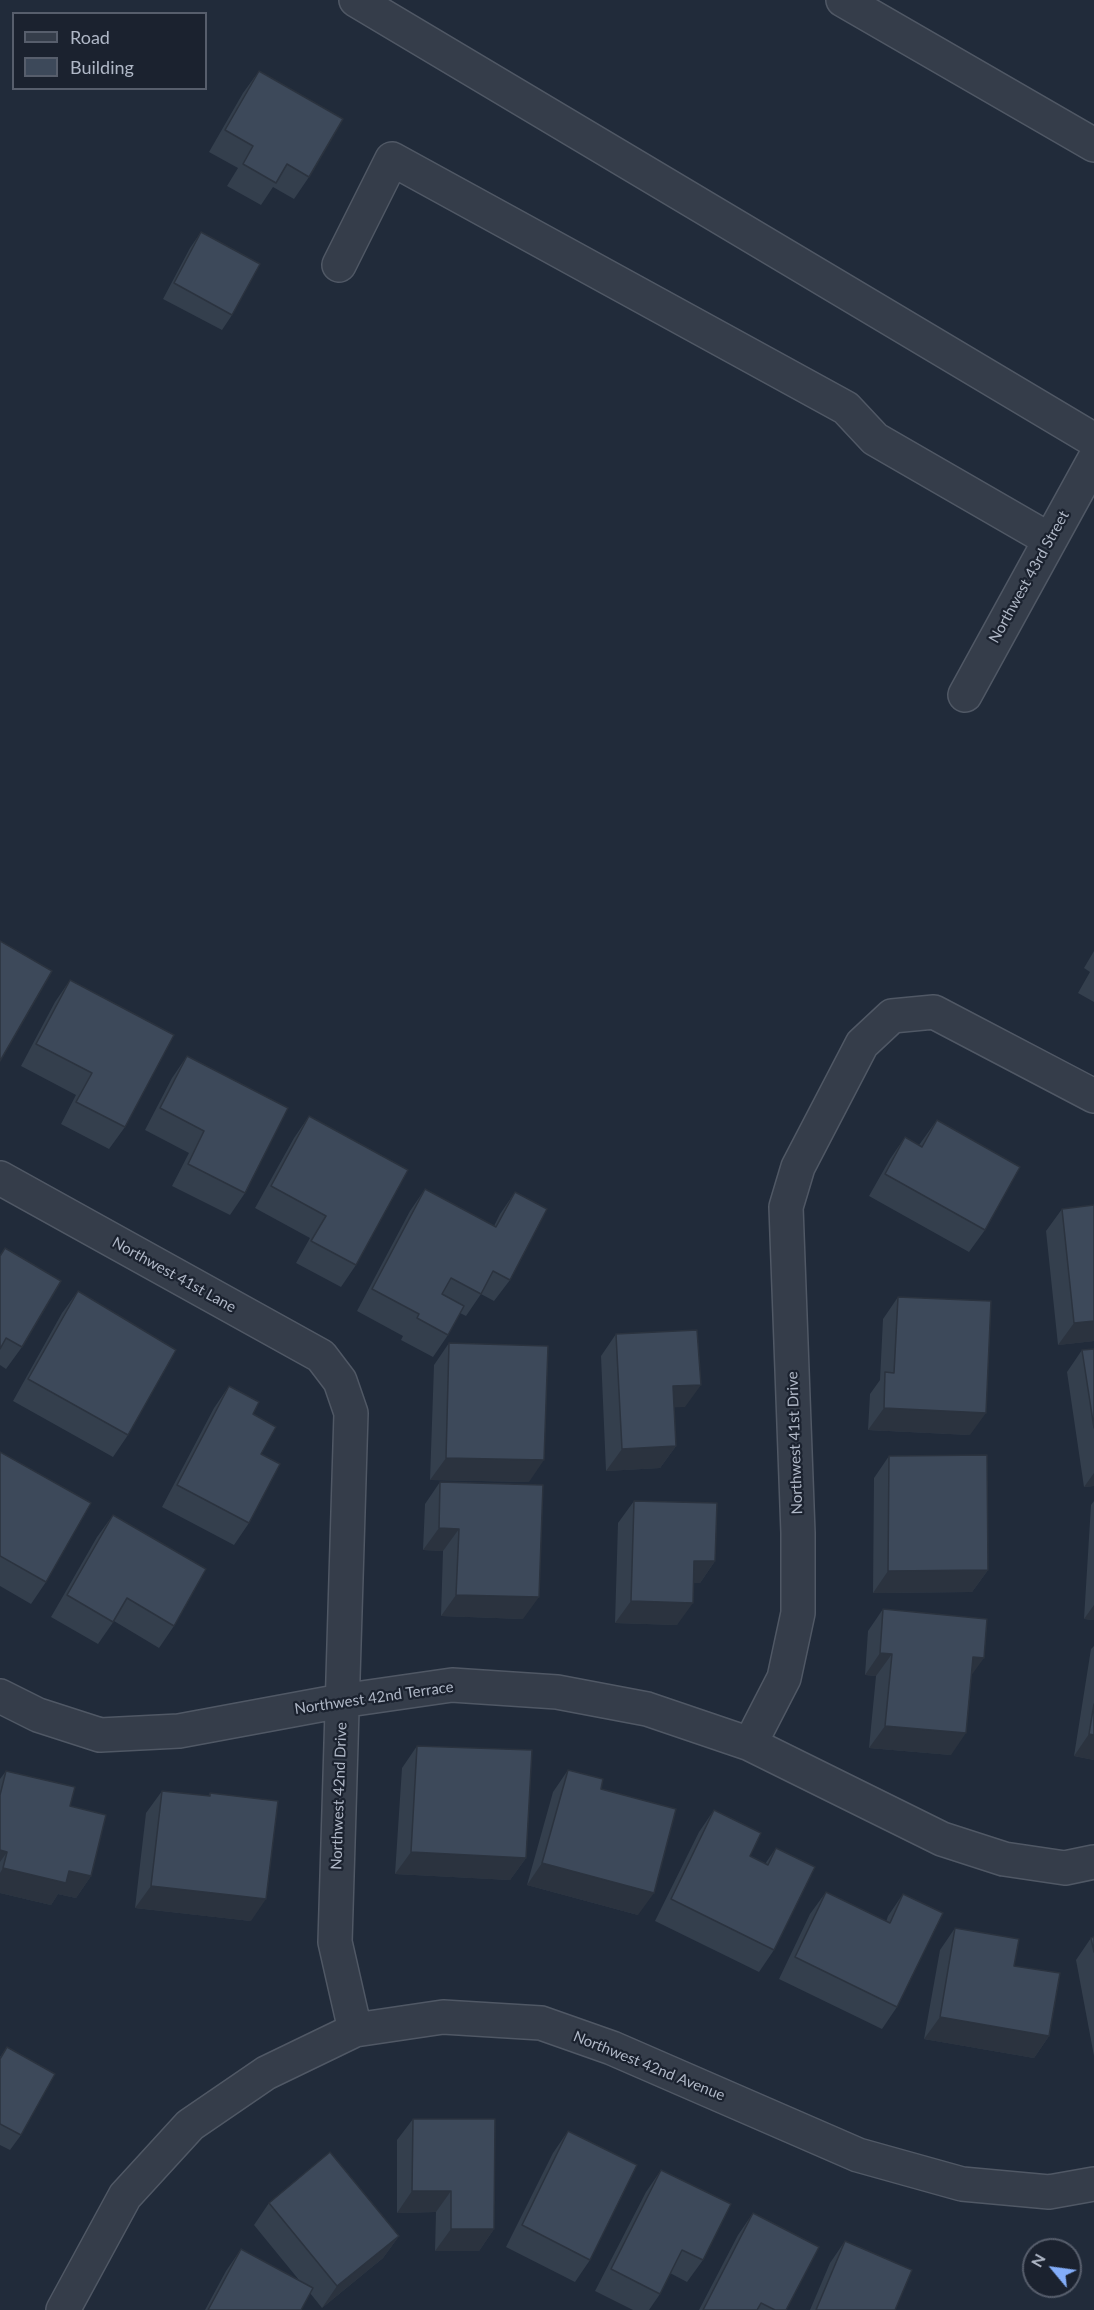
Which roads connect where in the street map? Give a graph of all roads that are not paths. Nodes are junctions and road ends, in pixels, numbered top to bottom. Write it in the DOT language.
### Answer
graph roads {
  1 [pos="356,0"];
  2 [pos="843,0"];
  3 [pos="1094,145"];
  4 [pos="339,265"];
  5 [pos="1094,440"];
  6 [pos="1094,460"];
  7 [pos="1050,540"];
  8 [pos="965,695"];
  9 [pos="1094,1096"];
  10 [pos="0,1178"];
  11 [pos="340,1381"];
  12 [pos="0,1696"];
  13 [pos="341,1701"];
  14 [pos="750,1744"];
  15 [pos="1094,1862"];
  16 [pos="355,2031"];
  17 [pos="1094,2184"];
  18 [pos="63,2310"];
  1 -- 5 [label="street"];
  2 -- 3 [label="street"];
  4 -- 7 [label="street"];
  6 -- 7 [label="street, Northwest 43rd Street"];
  7 -- 8 [label="street, Northwest 43rd Street"];
  9 -- 14 [label="street, Northwest 41st Drive"];
  10 -- 11 [label="street, Northwest 41st Lane"];
  11 -- 13 [label="street, Northwest 42nd Drive"];
  12 -- 13 [label="street, Northwest 42nd Terrace"];
  13 -- 14 [label="street, Northwest 42nd Terrace"];
  13 -- 16 [label="street, Northwest 42nd Drive"];
  14 -- 15 [label="street"];
  16 -- 17 [label="street, Northwest 42nd Avenue"];
  16 -- 18 [label="street, Northwest 42nd Avenue"];
}
